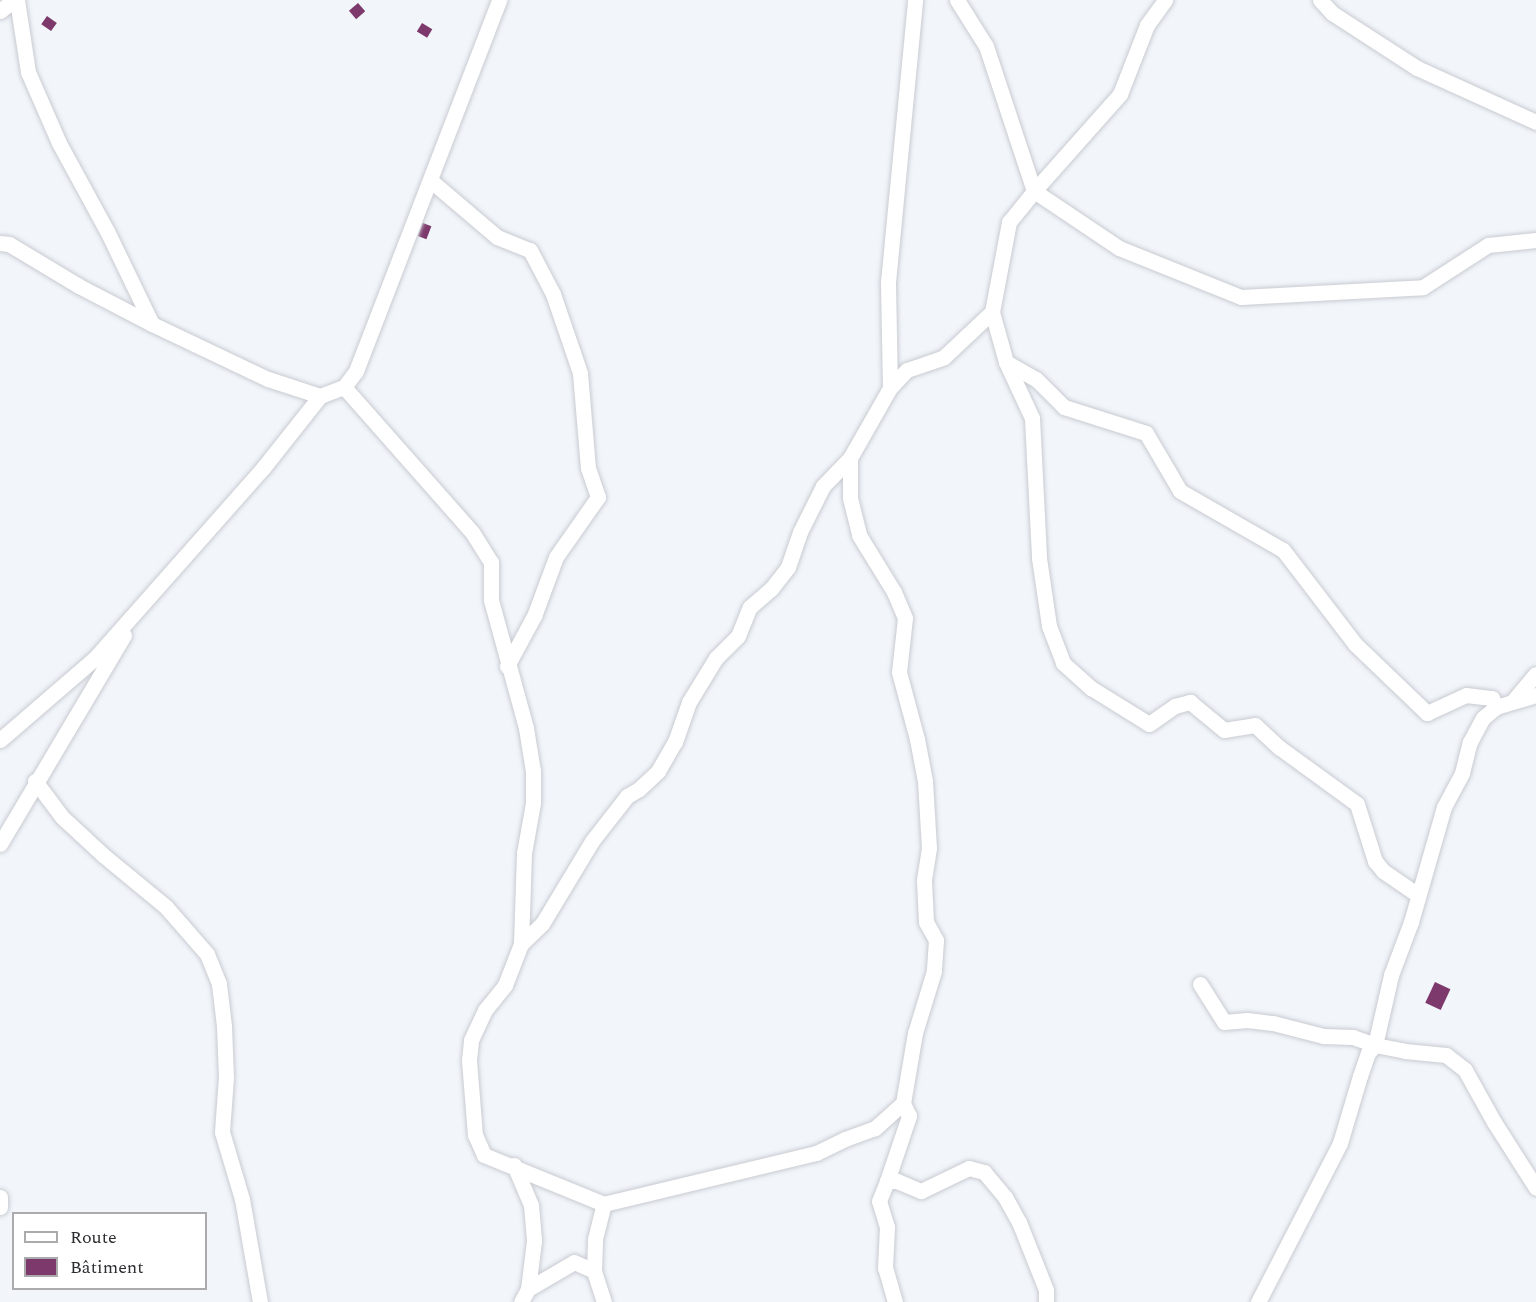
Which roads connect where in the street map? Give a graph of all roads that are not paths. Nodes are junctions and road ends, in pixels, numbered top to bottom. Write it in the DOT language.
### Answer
graph roads {
  1 [pos="15,0"];
  2 [pos="499,0"];
  3 [pos="915,0"];
  4 [pos="957,0"];
  5 [pos="1165,0"];
  6 [pos="1320,0"];
  7 [pos="0,11"];
  8 [pos="1536,122"];
  9 [pos="430,180"];
  10 [pos="1034,191"];
  11 [pos="1536,240"];
  12 [pos="0,243"];
  13 [pos="992,312"];
  14 [pos="152,324"];
  15 [pos="1006,362"];
  16 [pos="344,387"];
  17 [pos="890,388"];
  18 [pos="320,396"];
  19 [pos="850,458"];
  20 [pos="143,603"];
  21 [pos="507,666"];
  22 [pos="1536,674"];
  23 [pos="1536,695"];
  24 [pos="1512,702"];
  25 [pos="1497,707"];
  26 [pos="0,740"];
  27 [pos="35,780"];
  28 [pos="0,844"];
  29 [pos="1418,896"];
  30 [pos="521,944"];
  31 [pos="1200,984"];
  32 [pos="1375,1045"];
  33 [pos="903,1103"];
  34 [pos="514,1166"];
  35 [pos="887,1181"];
  36 [pos="1536,1188"];
  37 [pos="0,1197"];
  38 [pos="604,1204"];
  39 [pos="0,1207"];
  40 [pos="594,1271"];
  41 [pos="525,1296"];
  42 [pos="260,1302"];
  43 [pos="604,1302"];
  44 [pos="895,1302"];
  45 [pos="1046,1302"];
  46 [pos="1258,1302"];
  1 -- 7 [label="street"];
  1 -- 14 [label="street"];
  2 -- 9 [label="street"];
  3 -- 17 [label="street"];
  4 -- 10 [label="street"];
  5 -- 10 [label="street"];
  6 -- 8 [label="street"];
  9 -- 16 [label="street"];
  9 -- 21 [label="street"];
  10 -- 11 [label="street"];
  10 -- 13 [label="street"];
  12 -- 14 [label="street"];
  13 -- 15 [label="street"];
  13 -- 17 [label="street"];
  14 -- 18 [label="street"];
  15 -- 25 [label="street"];
  15 -- 29 [label="street"];
  16 -- 18 [label="street"];
  16 -- 21 [label="street"];
  17 -- 19 [label="street"];
  18 -- 20 [label="street"];
  19 -- 30 [label="street"];
  19 -- 33 [label="street"];
  20 -- 26 [label="street"];
  20 -- 27 [label="street"];
  21 -- 30 [label="street"];
  22 -- 24 [label="street"];
  23 -- 24 [label="street"];
  24 -- 25 [label="street"];
  25 -- 29 [label="street"];
  27 -- 28 [label="street"];
  27 -- 42 [label="street"];
  29 -- 32 [label="street"];
  30 -- 34 [label="street"];
  31 -- 32 [label="street"];
  32 -- 36 [label="street"];
  32 -- 46 [label="street"];
  33 -- 35 [label="street"];
  33 -- 38 [label="street"];
  34 -- 38 [label="street"];
  34 -- 41 [label="street"];
  35 -- 44 [label="street"];
  35 -- 45 [label="street"];
  37 -- 39 [label="street"];
  38 -- 40 [label="street"];
  40 -- 41 [label="street"];
  40 -- 43 [label="street"];
}
